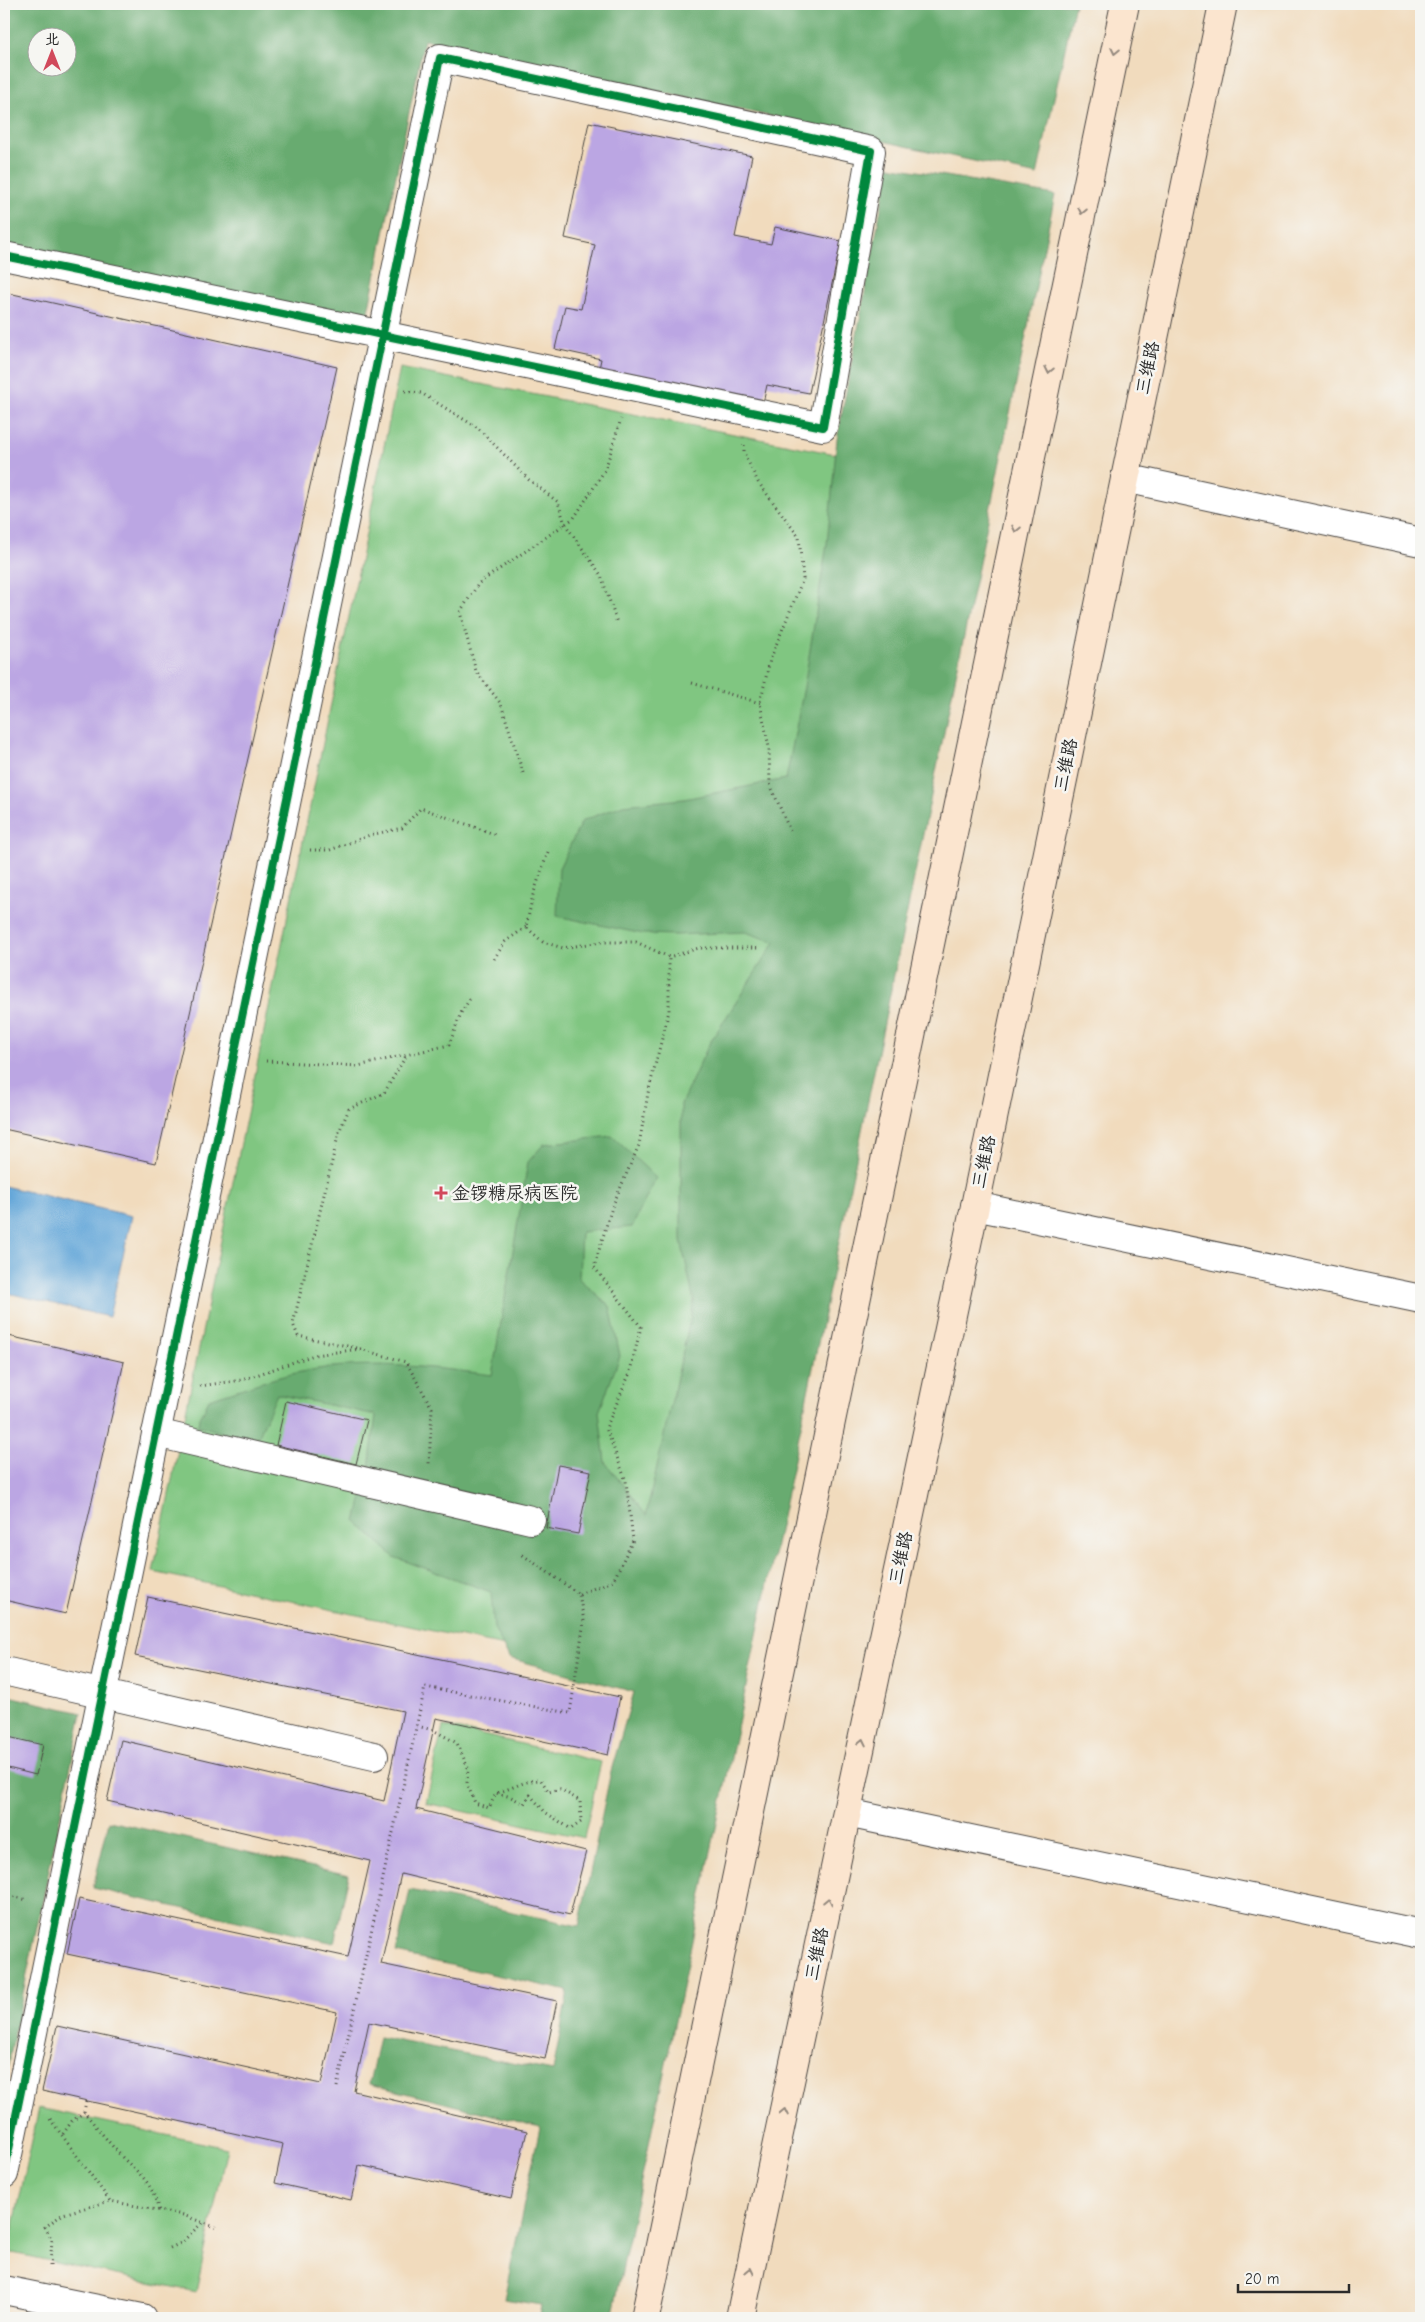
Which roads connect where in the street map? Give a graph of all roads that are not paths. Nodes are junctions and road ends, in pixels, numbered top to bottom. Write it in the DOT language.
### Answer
graph roads {
  1 [pos="1125,4"];
  2 [pos="1223,4"];
  3 [pos="4,256"];
  4 [pos="382,335"];
  5 [pos="1125,478"];
  6 [pos="1421,542"];
  7 [pos="975,1206"];
  8 [pos="1421,1299"];
  9 [pos="156,1433"];
  10 [pos="531,1520"];
  11 [pos="4,1671"];
  12 [pos="102,1694"];
  13 [pos="374,1756"];
  14 [pos="847,1813"];
  15 [pos="1421,1934"];
  16 [pos="4,2174"];
  17 [pos="4,2290"];
  18 [pos="142,2318"];
  19 [pos="645,2318"];
  20 [pos="740,2318"];
  1 -- 19 [label="main road, one-way"];
  2 -- 5 [label="main road, 三维路"];
  3 -- 4 [label="street"];
  4 -- 4 [label="street"];
  4 -- 9 [label="street"];
  5 -- 6 [label="street"];
  5 -- 7 [label="main road, 三维路"];
  7 -- 8 [label="street"];
  14 -- 7 [label="main road, 三维路, one-way"];
  9 -- 10 [label="street"];
  9 -- 12 [label="street"];
  11 -- 12 [label="street"];
  12 -- 13 [label="street"];
  12 -- 16 [label="street"];
  14 -- 15 [label="street"];
  20 -- 14 [label="main road, 三维路, one-way"];
  17 -- 18 [label="street"];
}
